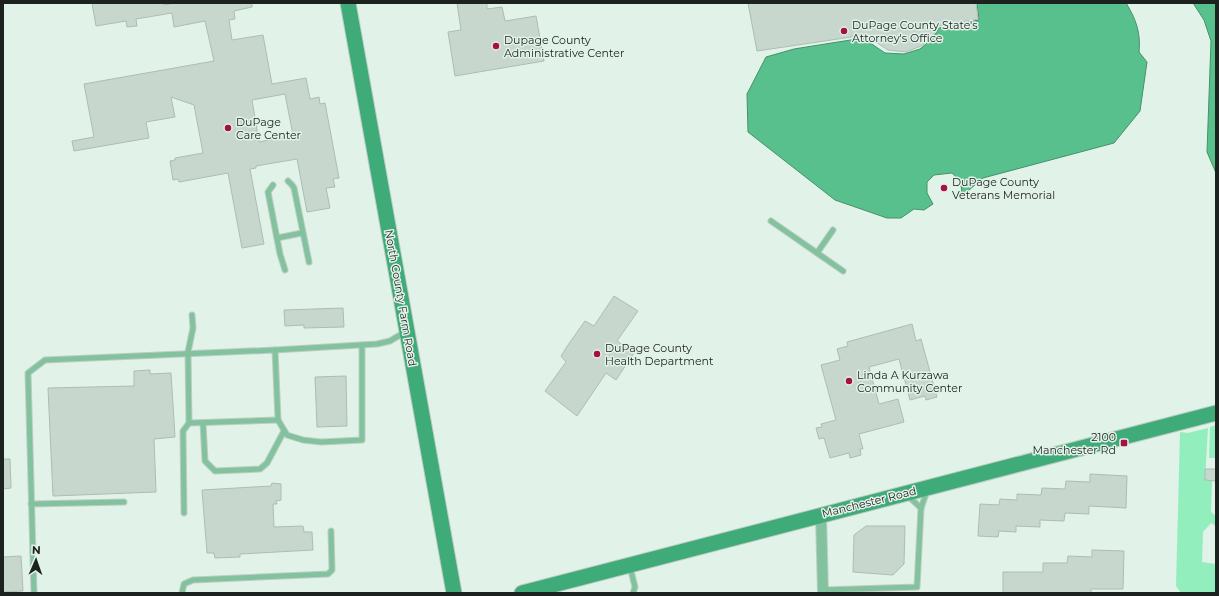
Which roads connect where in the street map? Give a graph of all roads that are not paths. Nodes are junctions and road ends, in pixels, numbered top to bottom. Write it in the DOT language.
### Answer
graph roads {
  1 [pos="348,3"];
  2 [pos="288,181"];
  3 [pos="274,185"];
  4 [pos="771,221"];
  5 [pos="833,230"];
  6 [pos="302,233"];
  7 [pos="277,238"];
  8 [pos="817,253"];
  9 [pos="308,262"];
  10 [pos="285,270"];
  11 [pos="843,271"];
  12 [pos="192,315"];
  13 [pos="407,331"];
  14 [pos="362,345"];
  15 [pos="275,350"];
  16 [pos="188,352"];
  17 [pos="1216,413"];
  18 [pos="278,420"];
  19 [pos="189,423"];
  20 [pos="203,423"];
  21 [pos="284,431"];
  22 [pos="928,487"];
  23 [pos="905,493"];
  24 [pos="124,502"];
  25 [pos="31,504"];
  26 [pos="920,508"];
  27 [pos="184,513"];
  28 [pos="821,515"];
  29 [pos="331,532"];
  30 [pos="630,565"];
  31 [pos="527,592"];
  32 [pos="823,592"];
  33 [pos="34,593"];
  34 [pos="182,593"];
  35 [pos="454,593"];
  36 [pos="634,593"];
  1 -- 13 [label="street, North County Farm Road"];
  2 -- 6 [label="lane"];
  3 -- 7 [label="lane"];
  4 -- 8 [label="lane"];
  5 -- 8 [label="lane"];
  6 -- 7 [label="lane"];
  6 -- 9 [label="lane"];
  7 -- 10 [label="lane"];
  8 -- 11 [label="lane"];
  12 -- 16 [label="lane"];
  13 -- 14 [label="lane"];
  13 -- 35 [label="street, North County Farm Road"];
  14 -- 15 [label="lane"];
  14 -- 21 [label="lane"];
  15 -- 16 [label="lane"];
  15 -- 18 [label="lane"];
  16 -- 19 [label="lane"];
  16 -- 25 [label="lane"];
  17 -- 22 [label="street, Manchester Road"];
  18 -- 20 [label="lane"];
  18 -- 21 [label="lane"];
  19 -- 20 [label="lane"];
  19 -- 27 [label="lane"];
  20 -- 21 [label="lane"];
  22 -- 23 [label="street, Manchester Road"];
  22 -- 26 [label="lane"];
  23 -- 26 [label="lane"];
  23 -- 28 [label="street, Manchester Road"];
  24 -- 25 [label="lane"];
  25 -- 33 [label="lane"];
  26 -- 32 [label="lane"];
  28 -- 30 [label="street, Manchester Road"];
  28 -- 32 [label="street"];
  29 -- 34 [label="lane"];
  30 -- 31 [label="street, Manchester Road"];
  30 -- 36 [label="lane"];
}
